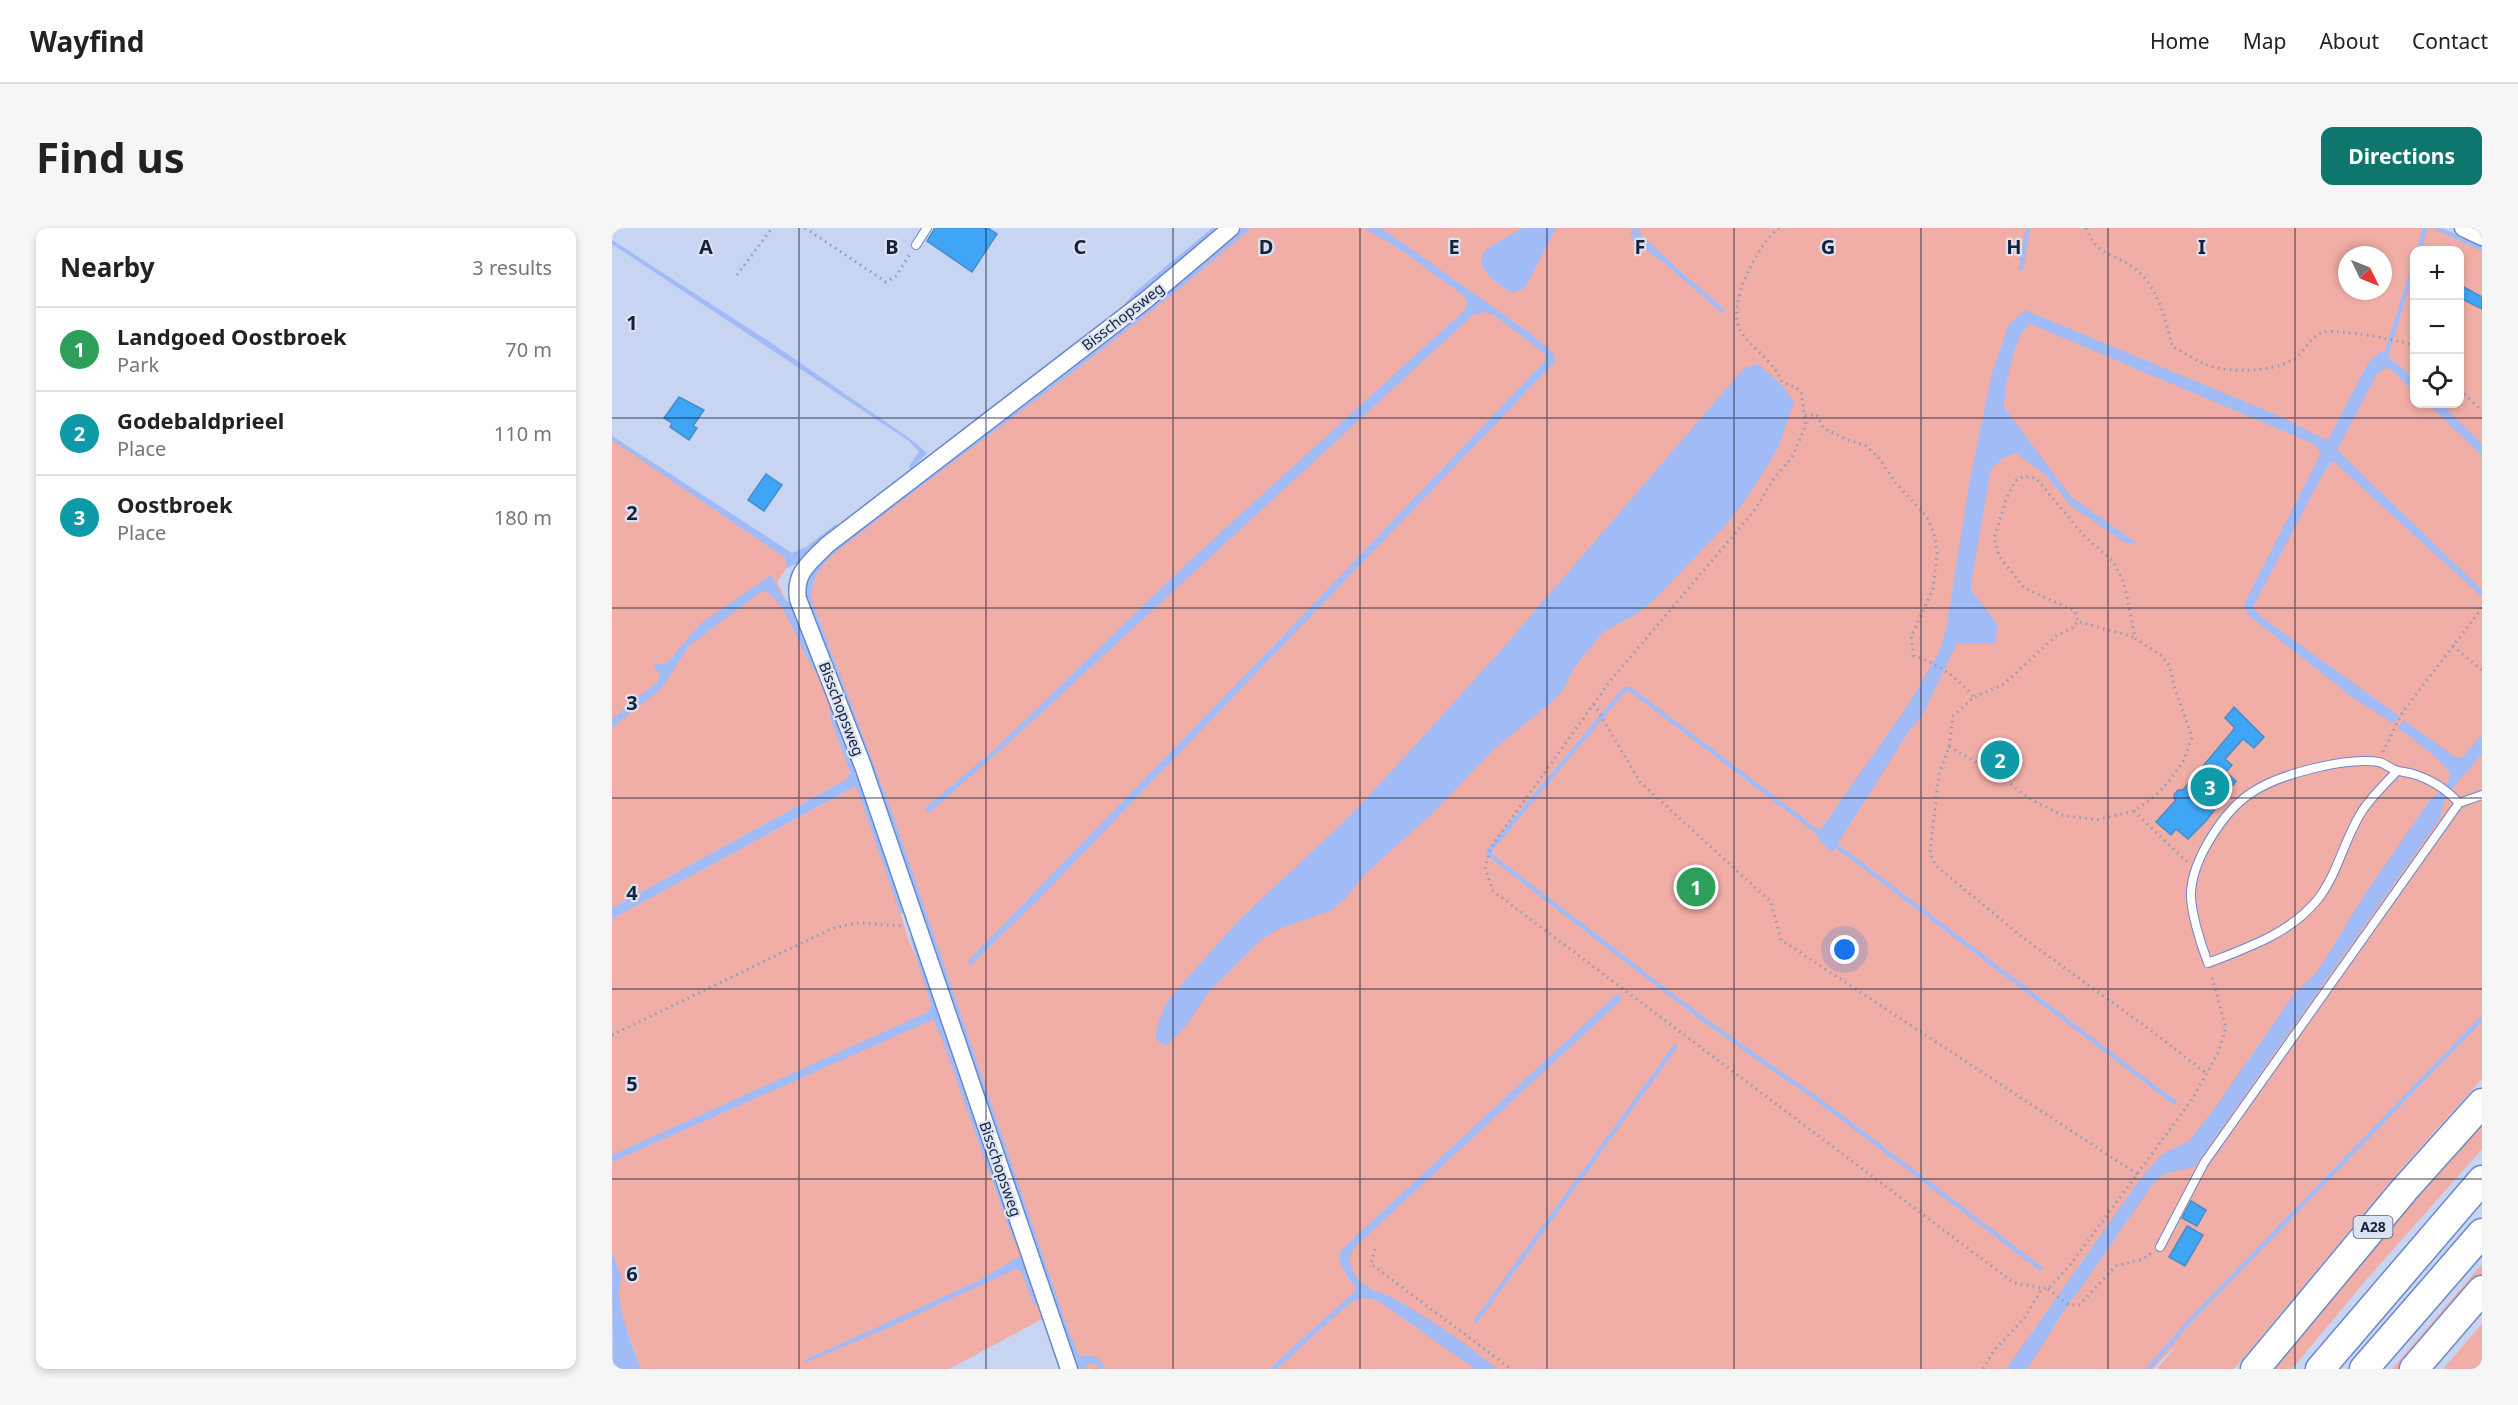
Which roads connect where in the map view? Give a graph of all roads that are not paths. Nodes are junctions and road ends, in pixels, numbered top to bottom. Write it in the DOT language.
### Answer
graph roads {
  1 [pos="927,228"];
  2 [pos="1231,228"];
  3 [pos="2463,228"];
  4 [pos="2482,237"];
  5 [pos="916,245"];
  6 [pos="2397,771"];
  7 [pos="2482,795"];
  8 [pos="2459,802"];
  9 [pos="2482,1103"];
  10 [pos="2482,1180"];
  11 [pos="2482,1233"];
  12 [pos="2160,1247"];
  13 [pos="2482,1290"];
  14 [pos="1069,1369"];
  15 [pos="2255,1369"];
  16 [pos="2320,1369"];
  17 [pos="2364,1369"];
  18 [pos="2414,1369"];
  1 -- 5 [label="lane"];
  2 -- 14 [label="street, Bisschopsweg"];
  3 -- 4 [label="street"];
  6 -- 6 [label="lane"];
  6 -- 8 [label="lane"];
  7 -- 8 [label="lane"];
  8 -- 12 [label="lane"];
  9 -- 15 [label="highway, A28"];
  10 -- 16 [label="highway"];
  11 -- 17 [label="highway"];
  13 -- 18 [label="highway"];
}
